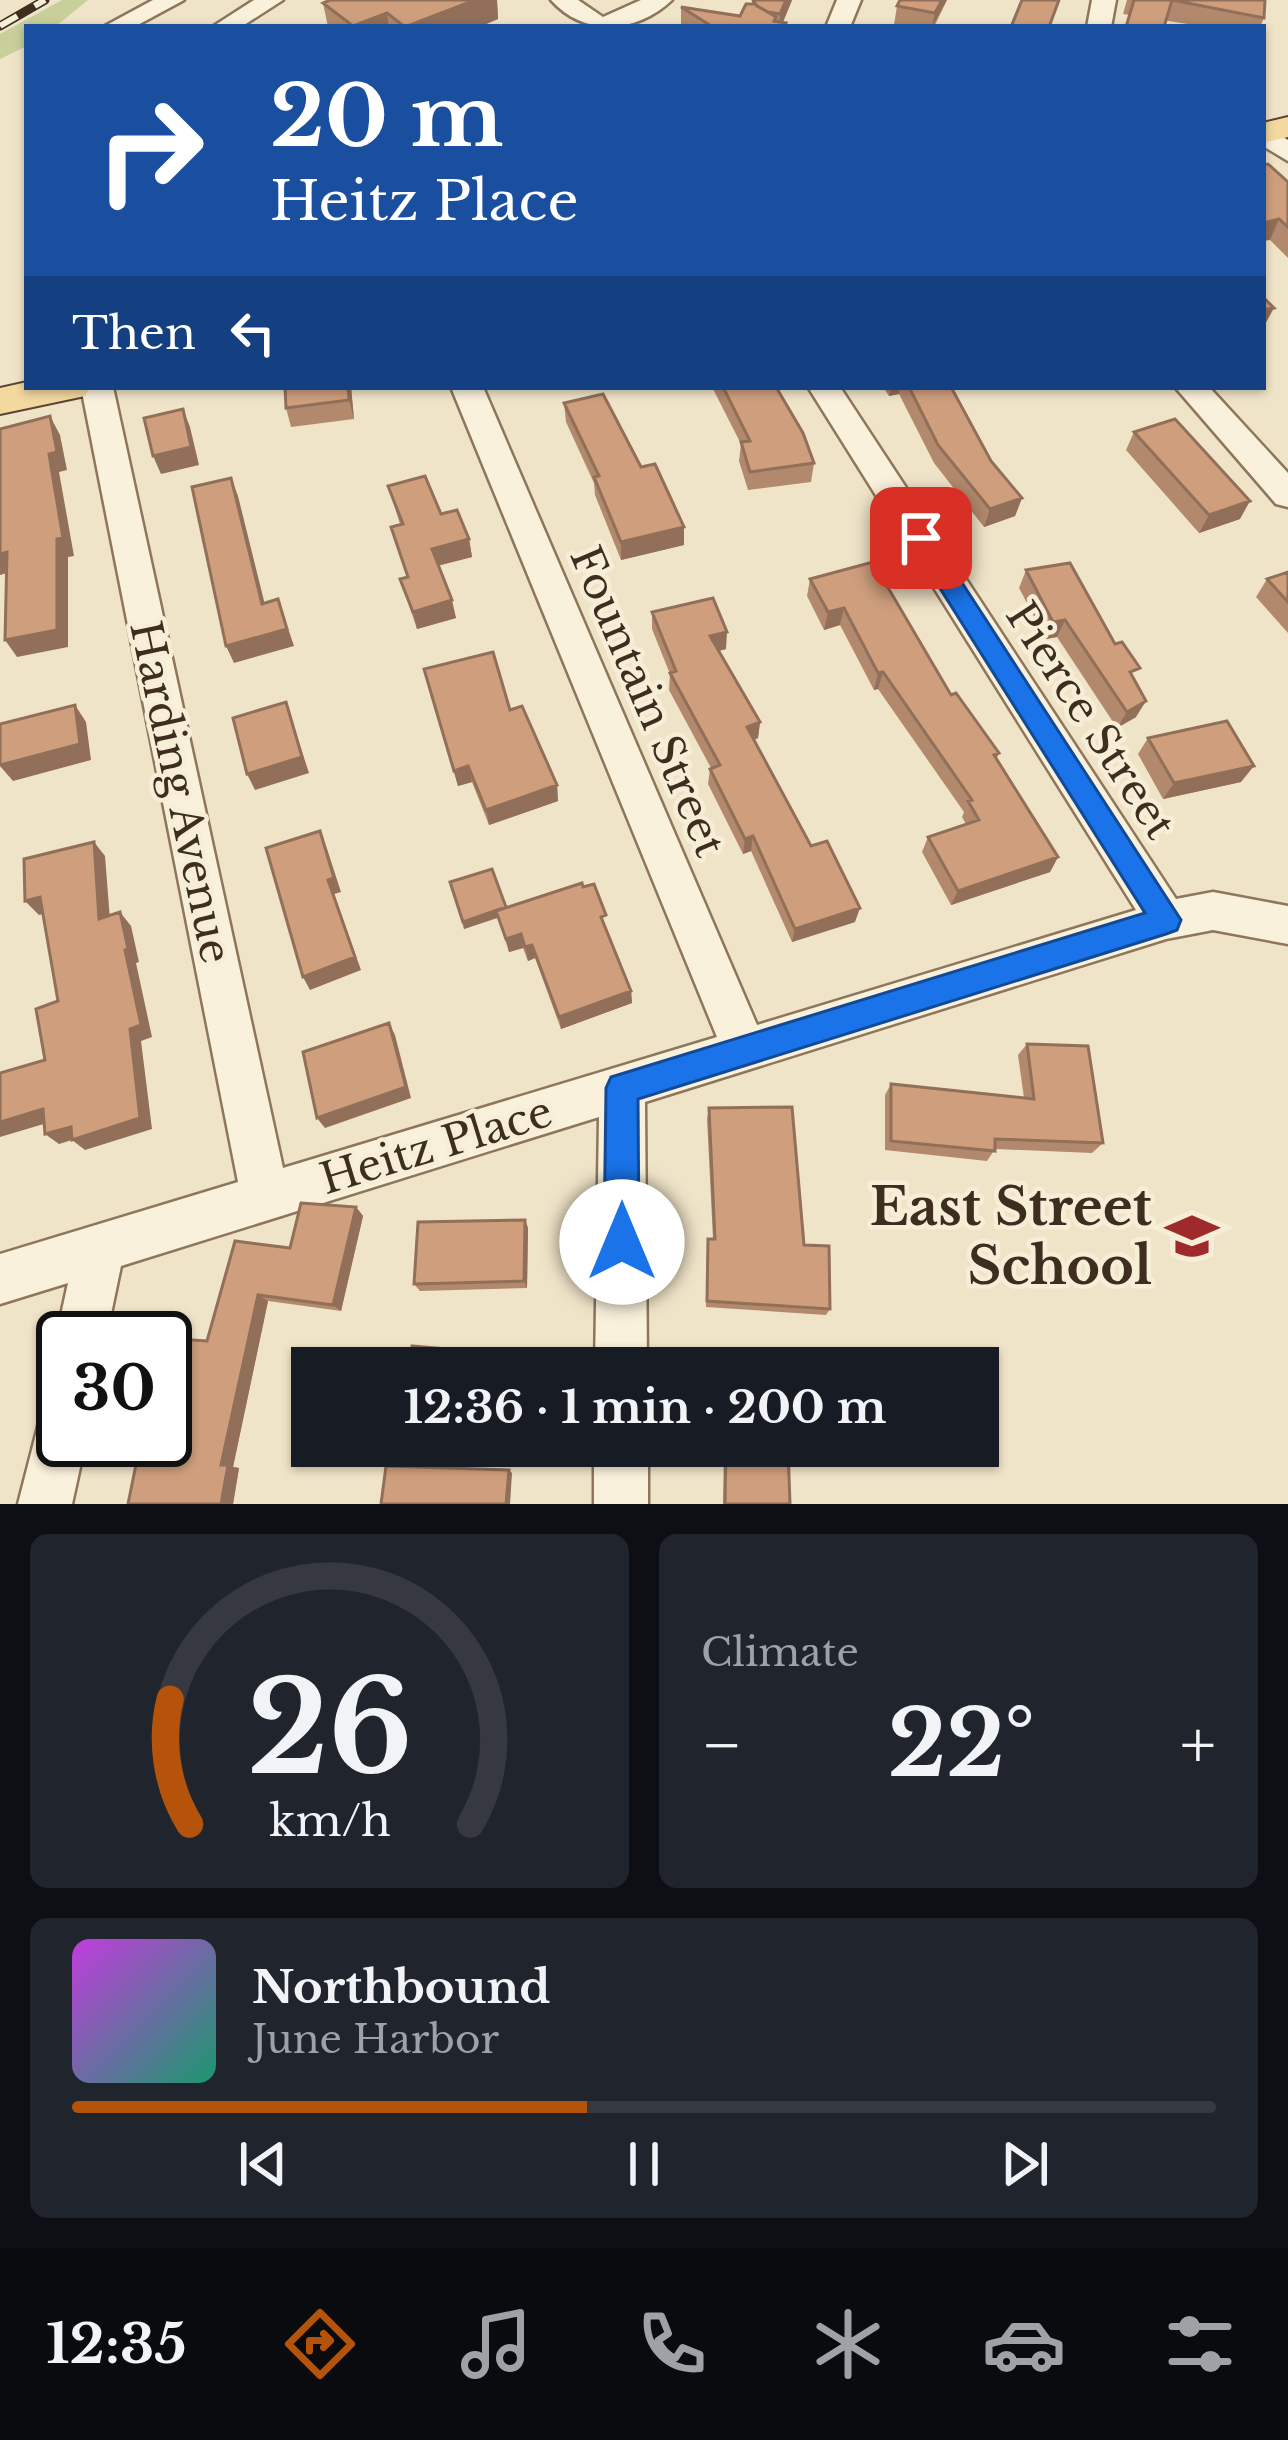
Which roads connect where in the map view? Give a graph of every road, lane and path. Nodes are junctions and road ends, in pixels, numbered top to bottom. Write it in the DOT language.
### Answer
graph roads {
  1 [pos="172,0"];
  2 [pos="271,0"];
  3 [pos="563,0"];
  4 [pos="660,0"];
  5 [pos="121,24"];
  6 [pos="229,24"];
  7 [pos="597,24"];
  8 [pos="608,24"];
  9 [pos="55,390"];
  10 [pos="99,390"];
  11 [pos="468,390"];
  12 [pos="826,390"];
  13 [pos="1194,390"];
  14 [pos="0,401"];
  15 [pos="1288,495"];
  16 [pos="1166,920"];
  17 [pos="1288,925"];
  18 [pos="746,1050"];
  19 [pos="622,1088"];
  20 [pos="265,1198"];
  21 [pos="100,1248"];
  22 [pos="0,1279"];
  23 [pos="87,1311"];
  24 [pos="621,1347"];
  25 [pos="53,1467"];
  26 [pos="621,1467"];
  27 [pos="45,1504"];
  28 [pos="621,1504"];
  1 -- 5 [label="street"];
  2 -- 6 [label="street"];
  3 -- 7 [label="street"];
  4 -- 8 [label="street"];
  9 -- 14 [label="main road"];
  10 -- 20 [label="street, Harding Avenue"];
  11 -- 18 [label="street, Fountain Street"];
  12 -- 16 [label="street, Pierce Street"];
  13 -- 15 [label="street"];
  16 -- 17 [label="street, Heitz Place"];
  16 -- 18 [label="street, Heitz Place"];
  18 -- 19 [label="street, Heitz Place"];
  19 -- 20 [label="street, Heitz Place"];
  19 -- 24 [label="street"];
  20 -- 21 [label="street, Heitz Place"];
  21 -- 22 [label="street, Heitz Place"];
  21 -- 23 [label="street"];
  25 -- 27 [label="street"];
  26 -- 28 [label="street"];
}
